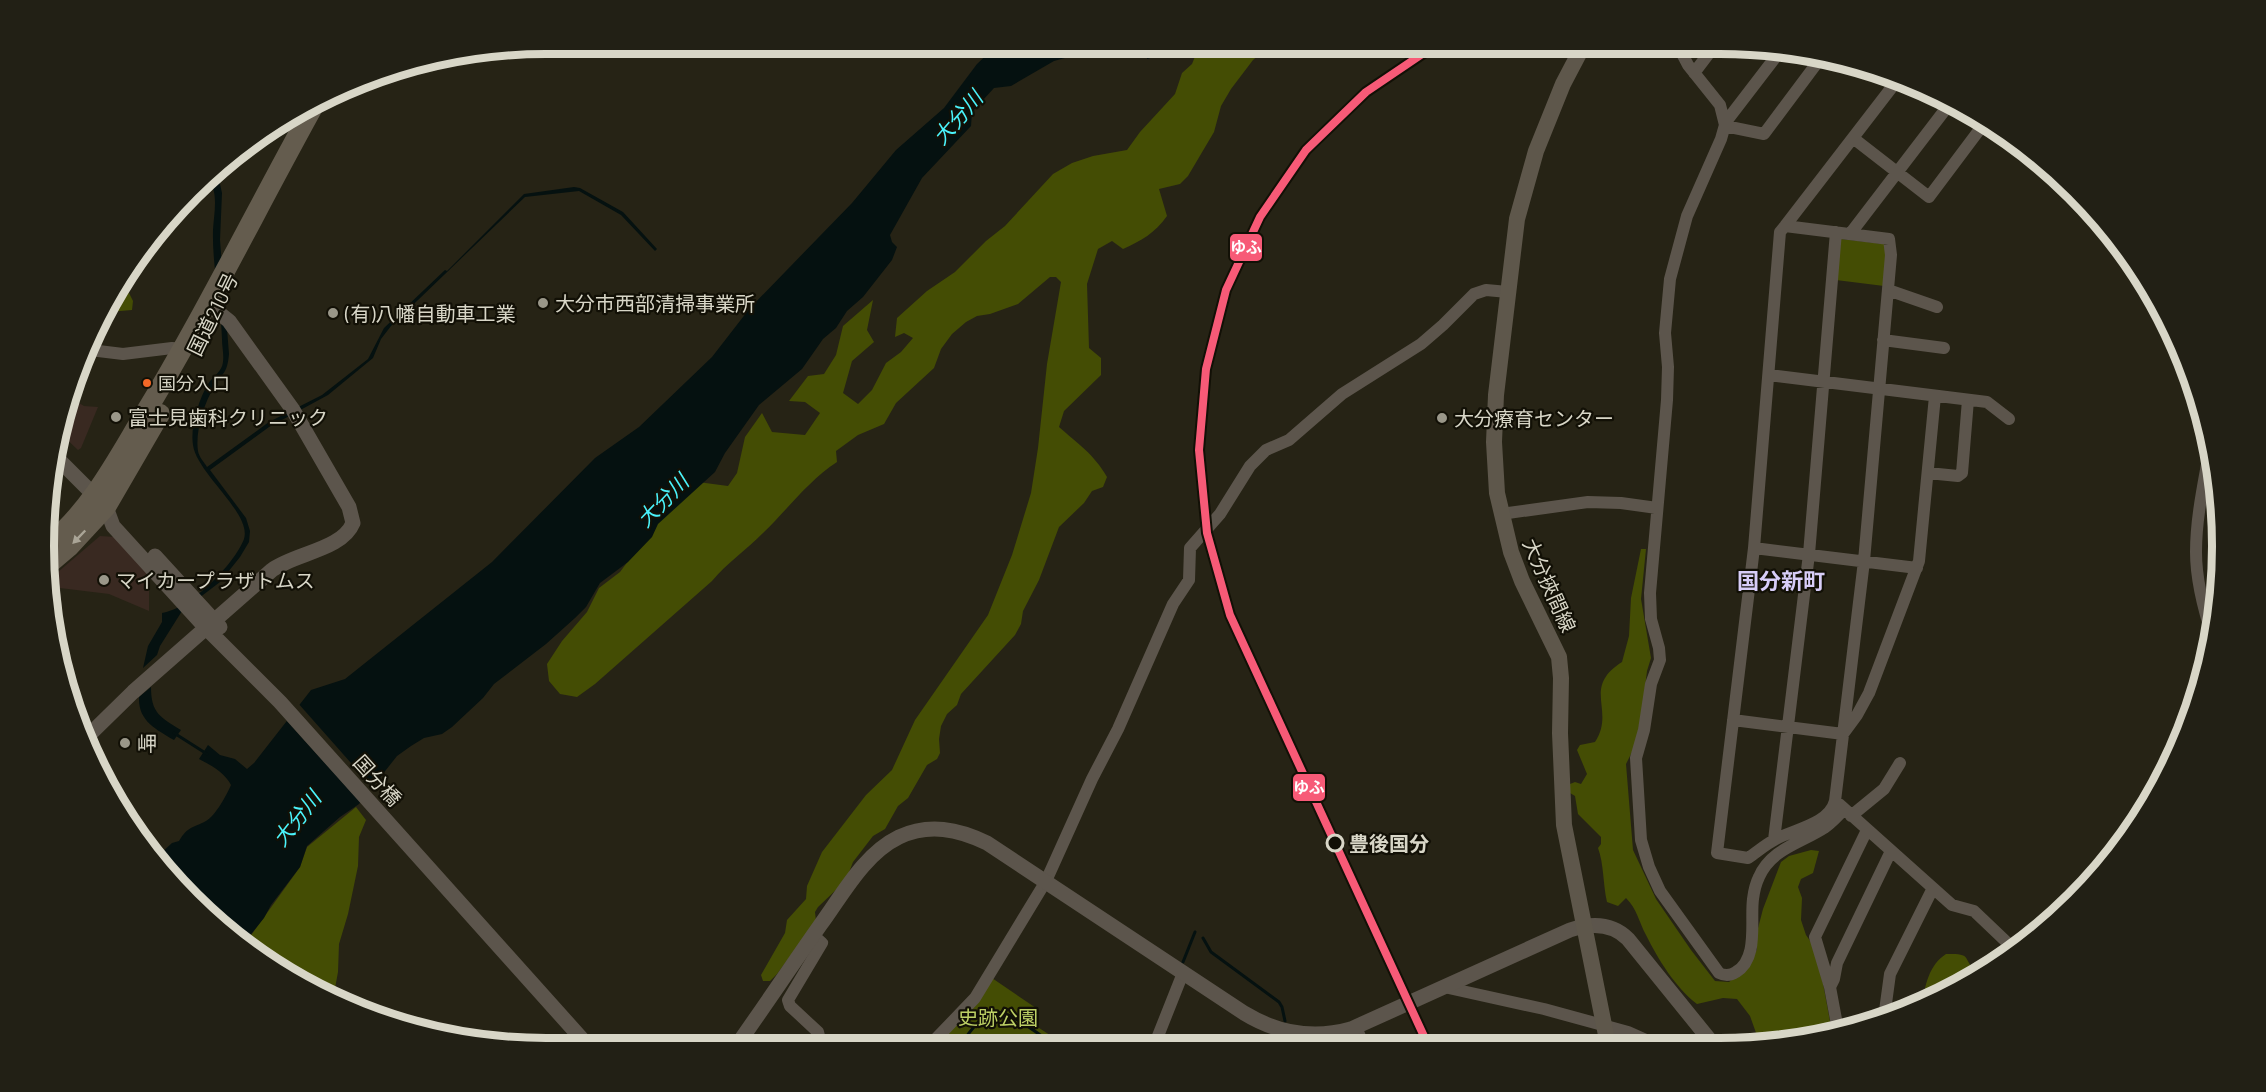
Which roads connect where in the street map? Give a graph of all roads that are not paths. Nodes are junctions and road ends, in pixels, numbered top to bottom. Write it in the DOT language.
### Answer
graph roads {
  1 [pos="1579,54"];
  2 [pos="1683,54"];
  3 [pos="1708,54"];
  4 [pos="1776,57"];
  5 [pos="1816,63"];
  6 [pos="1694,73"];
  7 [pos="1893,86"];
  8 [pos="1946,109"];
  9 [pos="308,116"];
  10 [pos="1725,124"];
  11 [pos="1980,129"];
  12 [pos="1853,138"];
  13 [pos="277,172"];
  14 [pos="1897,172"];
  15 [pos="1785,226"];
  16 [pos="1836,232"];
  17 [pos="1850,234"];
  18 [pos="1888,290"];
  19 [pos="1508,292"];
  20 [pos="1937,307"];
  21 [pos="214,309"];
  22 [pos="1883,340"];
  23 [pos="1944,348"];
  24 [pos="182,349"];
  25 [pos="94,351"];
  26 [pos="1768,375"];
  27 [pos="1823,382"];
  28 [pos="1879,389"];
  29 [pos="1935,396"];
  30 [pos="1968,400"];
  31 [pos="2009,419"];
  32 [pos="61,462"];
  33 [pos="2206,470"];
  34 [pos="1928,473"];
  35 [pos="100,501"];
  36 [pos="1657,508"];
  37 [pos="1501,514"];
  38 [pos="54,539"];
  39 [pos="1754,548"];
  40 [pos="1809,554"];
  41 [pos="54,560"];
  42 [pos="1864,561"];
  43 [pos="1917,568"];
  44 [pos="2207,616"];
  45 [pos="210,623"];
  46 [pos="1733,720"];
  47 [pos="1788,727"];
  48 [pos="91,733"];
  49 [pos="1843,734"];
  50 [pos="1900,763"];
  51 [pos="1844,809"];
  52 [pos="1867,830"];
  53 [pos="1774,840"];
  54 [pos="1891,852"];
  55 [pos="1046,881"];
  56 [pos="1933,888"];
  57 [pos="1583,926"];
  58 [pos="813,934"];
  59 [pos="2009,944"];
  60 [pos="1183,973"];
  61 [pos="1444,987"];
  62 [pos="1830,987"];
  63 [pos="1885,1009"];
  64 [pos="1837,1024"];
  65 [pos="1356,1027"];
  66 [pos="1603,1027"];
  67 [pos="581,1038"];
  68 [pos="742,1038"];
  69 [pos="818,1038"];
  70 [pos="936,1038"];
  71 [pos="1157,1038"];
  72 [pos="1361,1038"];
  73 [pos="1606,1038"];
  74 [pos="1641,1038"];
  75 [pos="1708,1038"];
  1 -- 19 [label="main road, 大分挾間線"];
  2 -- 6 [label="street"];
  3 -- 6 [label="street"];
  4 -- 10 [label="street"];
  5 -- 10 [label="street"];
  6 -- 10 [label="street"];
  7 -- 12 [label="street"];
  8 -- 14 [label="street"];
  9 -- 13 [label="highway, 国道210号"];
  10 -- 36 [label="street"];
  11 -- 14 [label="street"];
  12 -- 14 [label="street"];
  12 -- 15 [label="street"];
  13 -- 21 [label="highway, 国道210号"];
  13 -- 24 [label="highway, 国道210号"];
  14 -- 17 [label="street"];
  15 -- 16 [label="street"];
  15 -- 26 [label="street"];
  16 -- 17 [label="street"];
  16 -- 27 [label="street"];
  17 -- 18 [label="street"];
  18 -- 20 [label="street"];
  18 -- 22 [label="street"];
  19 -- 37 [label="main road, 大分挾間線"];
  19 -- 55 [label="street"];
  21 -- 35 [label="highway, 国道210号"];
  21 -- 45 [label="street"];
  22 -- 23 [label="street"];
  22 -- 28 [label="street"];
  24 -- 25 [label="street"];
  24 -- 35 [label="highway, 国道210号"];
  26 -- 27 [label="street"];
  26 -- 39 [label="street"];
  27 -- 28 [label="street"];
  27 -- 40 [label="street"];
  28 -- 29 [label="street"];
  28 -- 42 [label="street"];
  29 -- 30 [label="street"];
  29 -- 34 [label="street"];
  30 -- 31 [label="street"];
  30 -- 34 [label="street"];
  32 -- 35 [label="street, 国分橋"];
  33 -- 44 [label="street"];
  34 -- 43 [label="street"];
  35 -- 38 [label="highway, 国道210号"];
  35 -- 41 [label="highway, 国道210号, one-way"];
  35 -- 45 [label="street, 国分橋"];
  36 -- 37 [label="street"];
  36 -- 51 [label="street"];
  37 -- 57 [label="main road, 大分挾間線"];
  39 -- 40 [label="street"];
  39 -- 46 [label="street"];
  40 -- 42 [label="street"];
  40 -- 47 [label="street"];
  42 -- 43 [label="street"];
  42 -- 49 [label="street"];
  43 -- 49 [label="street"];
  45 -- 48 [label="street"];
  45 -- 67 [label="street, 国分橋"];
  46 -- 47 [label="street"];
  46 -- 53 [label="street"];
  47 -- 49 [label="street"];
  47 -- 53 [label="street"];
  49 -- 51 [label="street"];
  50 -- 51 [label="street"];
  51 -- 52 [label="street"];
  51 -- 53 [label="street"];
  52 -- 54 [label="street"];
  52 -- 62 [label="street"];
  54 -- 56 [label="street"];
  54 -- 62 [label="street"];
  55 -- 58 [label="street"];
  55 -- 60 [label="street"];
  55 -- 70 [label="street"];
  56 -- 59 [label="street"];
  56 -- 63 [label="street"];
  57 -- 61 [label="street"];
  57 -- 66 [label="main road, 大分挾間線"];
  57 -- 75 [label="street"];
  58 -- 68 [label="street"];
  58 -- 69 [label="street"];
  60 -- 65 [label="street"];
  60 -- 71 [label="street"];
  61 -- 65 [label="street"];
  61 -- 66 [label="street"];
  62 -- 64 [label="street"];
  65 -- 72 [label="street"];
  66 -- 73 [label="main road, 大分挾間線"];
  66 -- 74 [label="street"];
}
